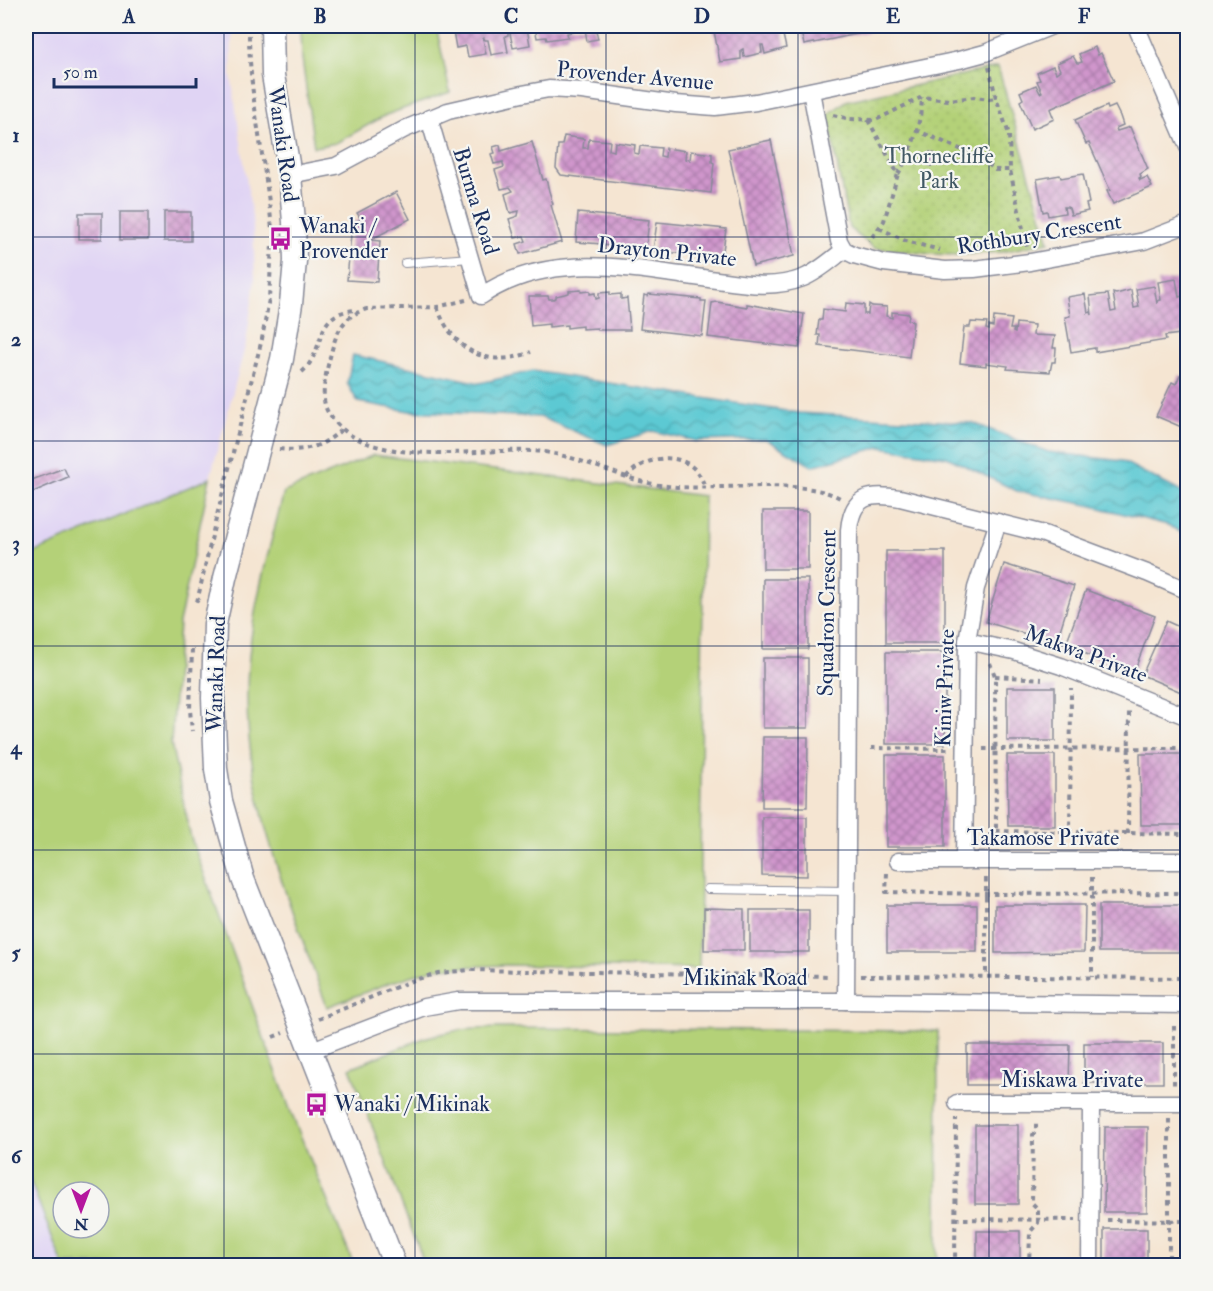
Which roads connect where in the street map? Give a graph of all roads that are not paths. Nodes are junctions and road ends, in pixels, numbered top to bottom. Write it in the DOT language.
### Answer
graph roads {
  1 [pos="272,26"];
  2 [pos="1052,26"];
  3 [pos="1136,26"];
  4 [pos="811,91"];
  5 [pos="429,118"];
  6 [pos="1188,147"];
  7 [pos="290,175"];
  8 [pos="1188,224"];
  9 [pos="844,250"];
  10 [pos="470,258"];
  11 [pos="405,263"];
  12 [pos="481,296"];
  13 [pos="998,522"];
  14 [pos="1188,591"];
  15 [pos="975,642"];
  16 [pos="1188,717"];
  17 [pos="898,861"];
  18 [pos="964,861"];
  19 [pos="1188,861"];
  20 [pos="708,890"];
  21 [pos="847,891"];
  22 [pos="846,1001"];
  23 [pos="1188,1005"];
  24 [pos="321,1047"];
  25 [pos="957,1103"];
  26 [pos="1091,1103"];
  27 [pos="1177,1103"];
  28 [pos="395,1266"];
  29 [pos="1090,1266"];
  1 -- 7 [label="street, Wanaki Road"];
  2 -- 4 [label="street, Provender Avenue"];
  3 -- 6 [label="street"];
  4 -- 5 [label="street, Provender Avenue"];
  4 -- 9 [label="street"];
  5 -- 7 [label="street, Provender Avenue"];
  5 -- 10 [label="street, Burma Road"];
  7 -- 24 [label="street, Wanaki Road"];
  8 -- 9 [label="street, Rothbury Crescent"];
  9 -- 12 [label="street, Drayton Private"];
  10 -- 11 [label="lane"];
  10 -- 12 [label="street, Burma Road"];
  13 -- 14 [label="street, Squadron Crescent"];
  13 -- 15 [label="street, Kiniw Private"];
  13 -- 21 [label="street, Squadron Crescent"];
  15 -- 16 [label="street, Makwa Private"];
  15 -- 18 [label="street, Kiniw Private"];
  17 -- 18 [label="street, Takamose Private"];
  18 -- 19 [label="street, Takamose Private"];
  20 -- 21 [label="lane"];
  21 -- 22 [label="street, Squadron Crescent"];
  22 -- 23 [label="street, Mikinak Road"];
  22 -- 24 [label="street, Mikinak Road"];
  24 -- 28 [label="street, Wanaki Road"];
  25 -- 26 [label="street, Miskawa Private"];
  26 -- 27 [label="street, Miskawa Private"];
  26 -- 29 [label="street"];
}
